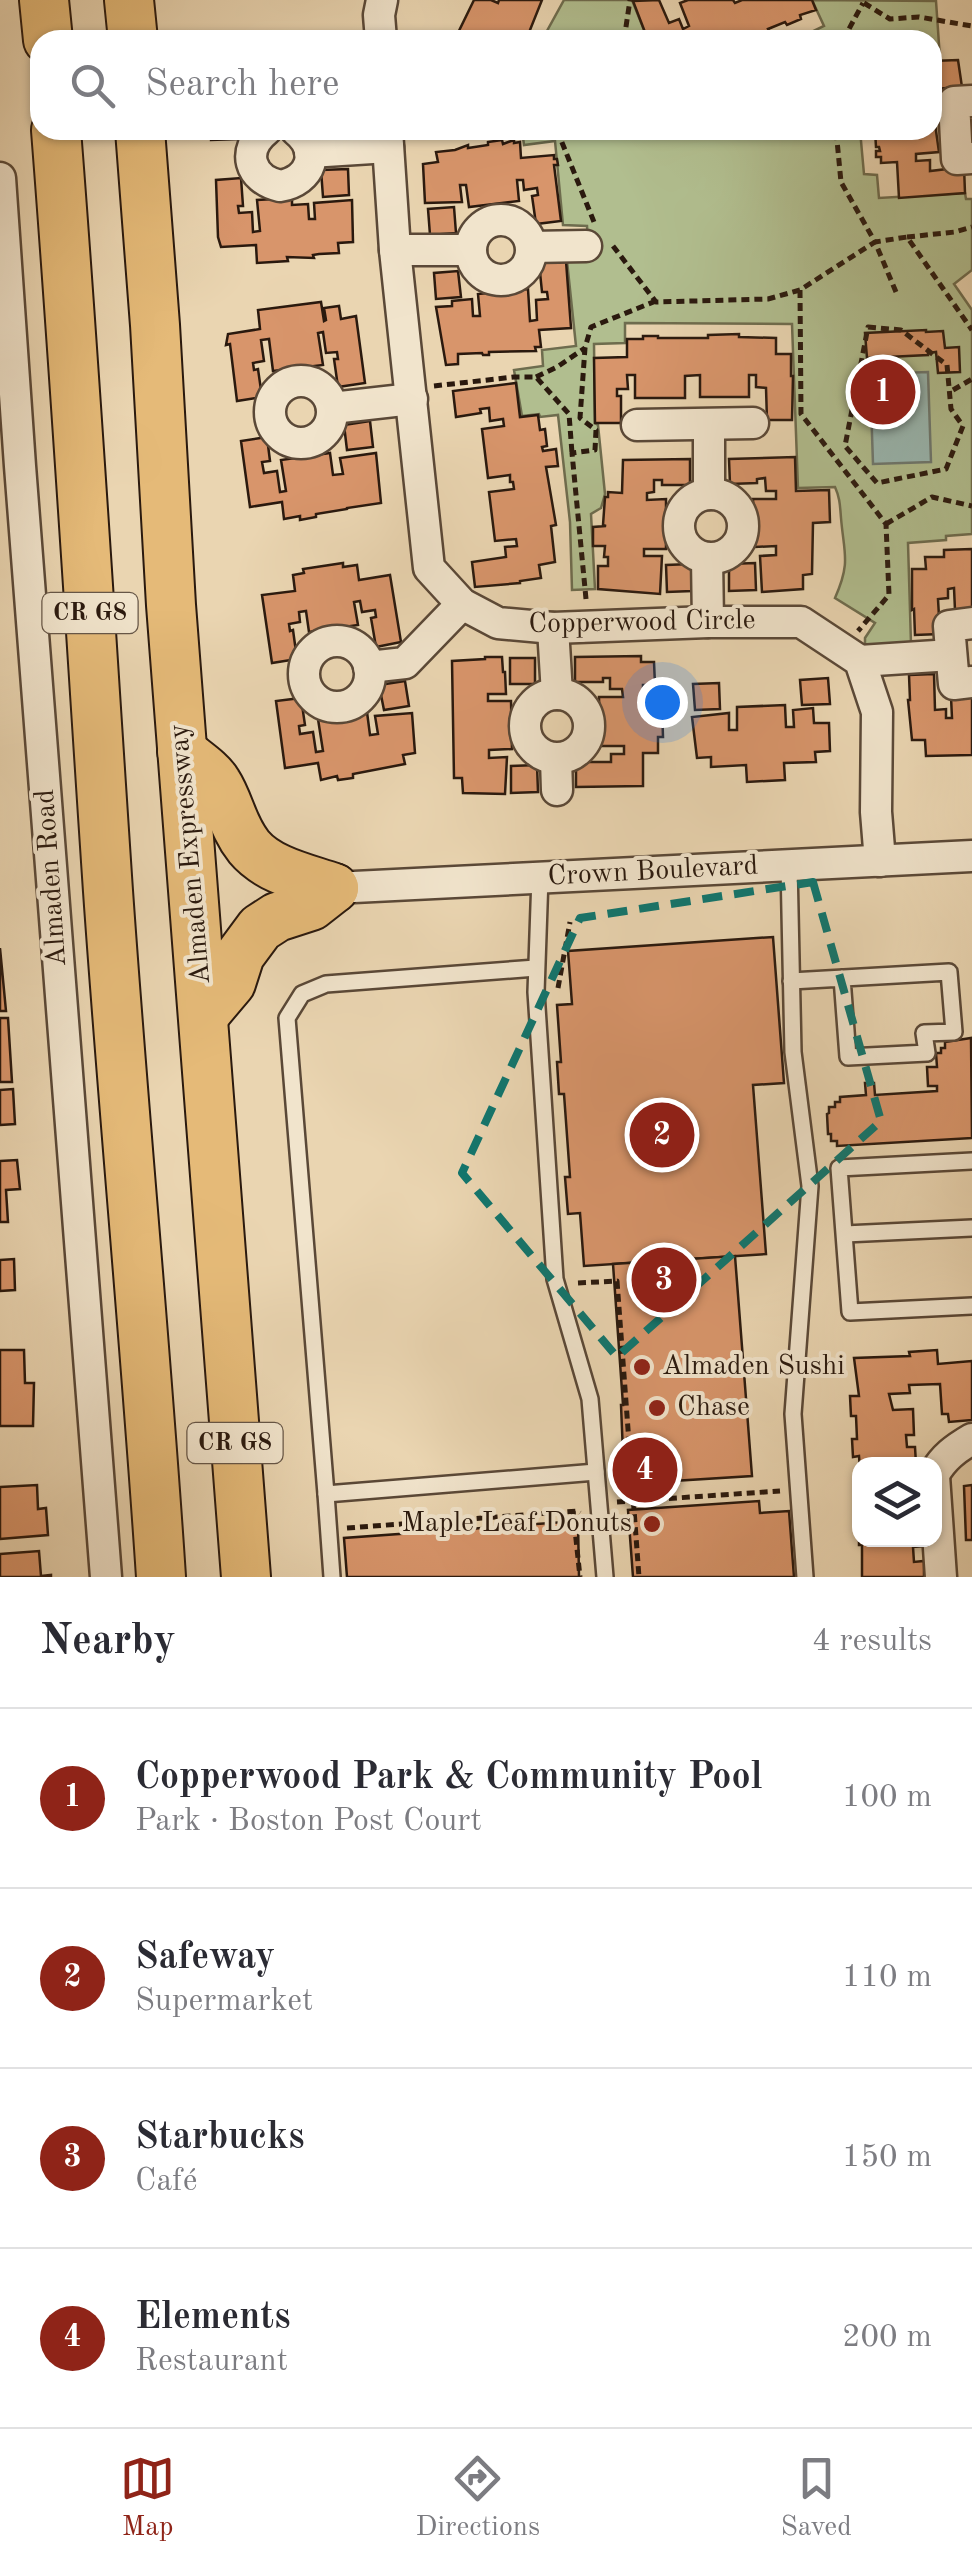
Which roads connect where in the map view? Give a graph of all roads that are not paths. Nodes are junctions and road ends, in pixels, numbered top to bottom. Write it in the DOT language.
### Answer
graph roads {
  1 [pos="44,0"];
  2 [pos="129,0"];
  3 [pos="382,0"];
  4 [pos="47,30"];
  5 [pos="133,30"];
  6 [pos="380,30"];
  7 [pos="972,101"];
  8 [pos="57,140"];
  9 [pos="141,140"];
  10 [pos="256,140"];
  11 [pos="345,140"];
  12 [pos="387,140"];
  13 [pos="303,141"];
  14 [pos="972,158"];
  15 [pos="0,178"];
  16 [pos="586,246"];
  17 [pos="531,247"];
  18 [pos="396,250"];
  19 [pos="471,250"];
  20 [pos="412,394"];
  21 [pos="332,408"];
  22 [pos="753,423"];
  23 [pos="709,424"];
  24 [pos="637,425"];
  25 [pos="10,468"];
  26 [pos="710,494"];
  27 [pos="707,558"];
  28 [pos="462,604"];
  29 [pos="708,622"];
  30 [pos="972,623"];
  31 [pos="553,628"];
  32 [pos="951,654"];
  33 [pos="852,656"];
  34 [pos="369,667"];
  35 [pos="972,682"];
  36 [pos="556,694"];
  37 [pos="182,751"];
  38 [pos="556,759"];
  39 [pos="557,790"];
  40 [pos="972,856"];
  41 [pos="880,861"];
  42 [pos="789,865"];
  43 [pos="540,878"];
  44 [pos="334,888"];
  45 [pos="536,968"];
  46 [pos="842,978"];
  47 [pos="791,981"];
  48 [pos="204,1015"];
  49 [pos="972,1161"];
  50 [pos="972,1228"];
  51 [pos="845,1234"];
  52 [pos="972,1306"];
  53 [pos="972,1439"];
  54 [pos="942,1461"];
  55 [pos="596,1472"];
  56 [pos="326,1494"];
  57 [pos="939,1547"];
  58 [pos="106,1577"];
  59 [pos="161,1577"];
  60 [pos="246,1577"];
  61 [pos="332,1577"];
  62 [pos="606,1577"];
  63 [pos="804,1577"];
  64 [pos="941,1577"];
  1 -- 4 [label="main road"];
  2 -- 5 [label="main road"];
  3 -- 6 [label="street"];
  7 -- 14 [label="street"];
  8 -- 59 [label="main road, CR G8"];
  9 -- 37 [label="main road, Almaden Expressway / CR G8"];
  10 -- 13 [label="street"];
  11 -- 13 [label="street"];
  12 -- 18 [label="street, Copperwood Circle"];
  15 -- 25 [label="street, Almaden Road"];
  16 -- 17 [label="street"];
  17 -- 19 [label="street"];
  17 -- 19 [label="street"];
  18 -- 19 [label="street"];
  18 -- 20 [label="street, Copperwood Circle"];
  20 -- 21 [label="street"];
  20 -- 28 [label="street, Copperwood Circle"];
  21 -- 21 [label="street"];
  22 -- 23 [label="street"];
  23 -- 24 [label="street"];
  23 -- 26 [label="street"];
  25 -- 58 [label="street, Almaden Road"];
  26 -- 27 [label="street"];
  26 -- 27 [label="street"];
  27 -- 29 [label="street"];
  28 -- 31 [label="street, Copperwood Circle"];
  28 -- 34 [label="street"];
  29 -- 31 [label="street, Copperwood Circle"];
  29 -- 33 [label="street, Copperwood Circle"];
  30 -- 32 [label="street"];
  31 -- 36 [label="street"];
  32 -- 33 [label="street"];
  32 -- 35 [label="street"];
  33 -- 41 [label="street"];
  34 -- 34 [label="street"];
  36 -- 38 [label="street"];
  36 -- 38 [label="street"];
  37 -- 44 [label="main road"];
  37 -- 48 [label="main road, Almaden Expressway / CR G8"];
  38 -- 39 [label="street"];
  40 -- 41 [label="street, Crown Boulevard"];
  41 -- 42 [label="street, Crown Boulevard"];
  42 -- 43 [label="street, Crown Boulevard"];
  42 -- 47 [label="lane"];
  43 -- 44 [label="street, Crown Boulevard"];
  43 -- 45 [label="lane"];
  44 -- 48 [label="main road"];
  45 -- 55 [label="lane"];
  45 -- 56 [label="lane"];
  46 -- 46 [label="lane"];
  46 -- 47 [label="lane"];
  47 -- 63 [label="lane"];
  48 -- 60 [label="main road, Almaden Expressway / CR G8"];
  49 -- 51 [label="lane"];
  50 -- 51 [label="lane"];
  51 -- 52 [label="lane"];
  53 -- 54 [label="street"];
  55 -- 56 [label="lane"];
  55 -- 62 [label="lane"];
  56 -- 61 [label="lane"];
  57 -- 64 [label="street"];
}
